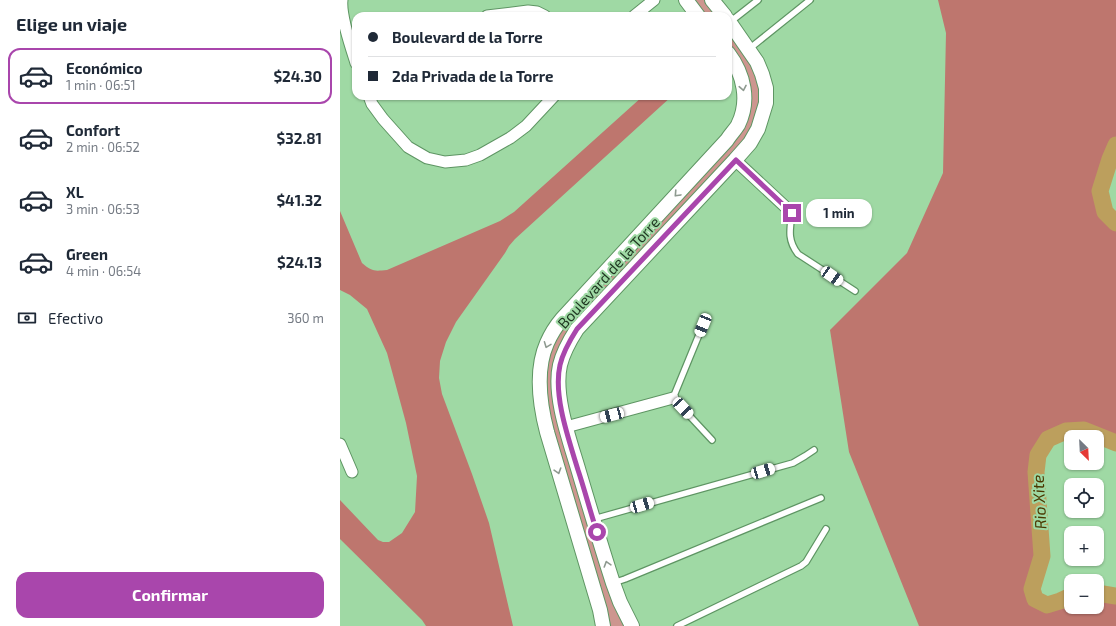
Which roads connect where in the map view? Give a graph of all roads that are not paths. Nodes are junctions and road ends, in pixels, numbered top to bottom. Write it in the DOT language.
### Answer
graph roads {
  1 [pos="342,0"];
  2 [pos="654,0"];
  3 [pos="686,0"];
  4 [pos="712,0"];
  5 [pos="758,0"];
  6 [pos="810,0"];
  7 [pos="520,12"];
  8 [pos="537,12"];
  9 [pos="639,12"];
  10 [pos="695,12"];
  11 [pos="722,12"];
  12 [pos="732,17"];
  13 [pos="732,26"];
  14 [pos="352,49"];
  15 [pos="748,49"];
  16 [pos="732,59"];
  17 [pos="370,100"];
  18 [pos="550,100"];
  19 [pos="736,160"];
  20 [pos="792,213"];
  21 [pos="855,291"];
  22 [pos="703,325"];
  23 [pos="673,398"];
  24 [pos="566,427"];
  25 [pos="712,440"];
  26 [pos="340,444"];
  27 [pos="814,450"];
  28 [pos="352,472"];
  29 [pos="821,498"];
  30 [pos="593,519"];
  31 [pos="826,529"];
  32 [pos="613,583"];
  33 [pos="629,621"];
  34 [pos="603,626"];
  35 [pos="606,626"];
  36 [pos="678,626"];
  1 -- 14 [label="street"];
  2 -- 9 [label="street"];
  3 -- 10 [label="street"];
  4 -- 11 [label="street, Boulevard de la Torre"];
  5 -- 12 [label="lane"];
  6 -- 15 [label="lane"];
  7 -- 8 [label="street"];
  13 -- 15 [label="street, Boulevard de la Torre"];
  15 -- 19 [label="street, Boulevard de la Torre"];
  16 -- 34 [label="street, Boulevard de la Torre, one-way"];
  17 -- 18 [label="street"];
  19 -- 20 [label="street"];
  19 -- 24 [label="street, Boulevard de la Torre"];
  20 -- 21 [label="lane"];
  22 -- 23 [label="lane"];
  23 -- 24 [label="street"];
  23 -- 25 [label="lane"];
  24 -- 30 [label="street, Boulevard de la Torre"];
  26 -- 28 [label="street"];
  27 -- 30 [label="lane"];
  29 -- 32 [label="lane"];
  32 -- 30 [label="street, Boulevard de la Torre, one-way"];
  31 -- 36 [label="lane"];
  32 -- 33 [label="street, Boulevard de la Torre"];
  33 -- 35 [label="street"];
}
